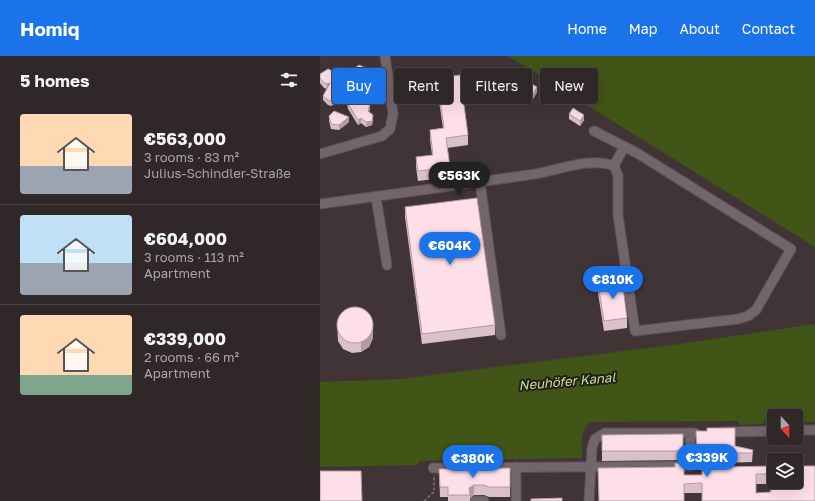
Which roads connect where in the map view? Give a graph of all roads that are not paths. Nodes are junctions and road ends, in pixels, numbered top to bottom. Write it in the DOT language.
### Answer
graph roads {
  1 [pos="385,56"];
  2 [pos="594,131"];
  3 [pos="624,147"];
  4 [pos="320,154"];
  5 [pos="614,166"];
  6 [pos="480,182"];
  7 [pos="376,197"];
  8 [pos="320,204"];
  9 [pos="387,265"];
  10 [pos="501,335"];
  11 [pos="803,430"];
  12 [pos="815,430"];
  13 [pos="767,431"];
  14 [pos="690,433"];
  15 [pos="516,466"];
  16 [pos="592,467"];
  17 [pos="433,468"];
  18 [pos="474,501"];
  19 [pos="484,501"];
  20 [pos="516,501"];
  21 [pos="589,501"];
  1 -- 4 [label="street"];
  2 -- 3 [label="street"];
  3 -- 5 [label="street"];
  3 -- 5 [label="street"];
  5 -- 6 [label="street"];
  6 -- 7 [label="street"];
  6 -- 10 [label="street"];
  7 -- 8 [label="street"];
  7 -- 9 [label="street"];
  11 -- 12 [label="street"];
  13 -- 14 [label="street"];
  14 -- 16 [label="street"];
  14 -- 16 [label="street"];
  15 -- 16 [label="street"];
  15 -- 17 [label="street"];
  15 -- 20 [label="street"];
  16 -- 21 [label="street"];
  18 -- 19 [label="street"];
}
